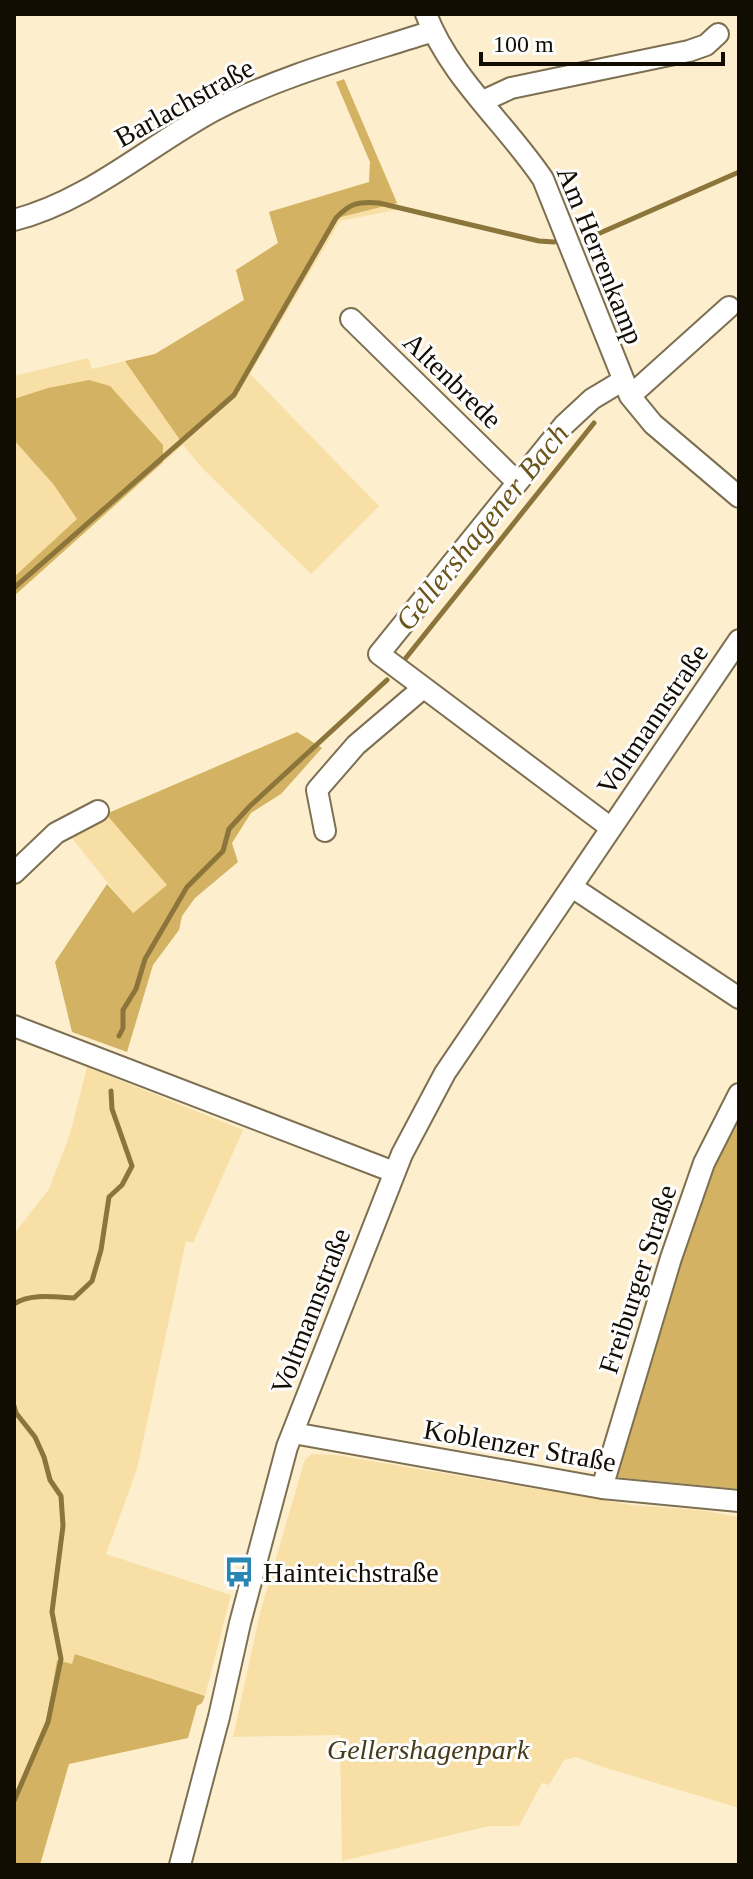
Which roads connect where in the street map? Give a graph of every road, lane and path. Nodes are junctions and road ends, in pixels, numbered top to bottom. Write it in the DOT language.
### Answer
graph roads {
  1 [pos="429,22"];
  2 [pos="718,34"];
  3 [pos="483,101"];
  4 [pos="14,220"];
  5 [pos="729,307"];
  6 [pos="351,319"];
  7 [pos="626,389"];
  8 [pos="516,481"];
  9 [pos="739,497"];
  10 [pos="739,640"];
  11 [pos="423,688"];
  12 [pos="98,811"];
  13 [pos="611,828"];
  14 [pos="325,831"];
  15 [pos="14,873"];
  16 [pos="572,887"];
  17 [pos="739,998"];
  18 [pos="14,1026"];
  19 [pos="739,1094"];
  20 [pos="394,1172"];
  21 [pos="293,1433"];
  22 [pos="602,1488"];
  23 [pos="739,1501"];
  24 [pos="180,1865"];
  1 -- 3 [label="street, Am Herrenkamp"];
  1 -- 4 [label="street, Barlachstraße"];
  2 -- 3 [label="street"];
  3 -- 7 [label="street, Am Herrenkamp"];
  5 -- 7 [label="street, Am Herrenkamp"];
  6 -- 8 [label="street, Altenbrede"];
  7 -- 8 [label="street"];
  7 -- 9 [label="street, Am Herrenkamp"];
  8 -- 11 [label="street"];
  10 -- 13 [label="street, Voltmannstraße"];
  11 -- 13 [label="street, Voltmannstraße"];
  11 -- 14 [label="street"];
  12 -- 15 [label="street"];
  13 -- 16 [label="street, Voltmannstraße"];
  16 -- 17 [label="street"];
  16 -- 20 [label="street, Voltmannstraße"];
  18 -- 20 [label="street"];
  19 -- 22 [label="street, Freiburger Straße"];
  20 -- 21 [label="street, Voltmannstraße"];
  21 -- 22 [label="street, Koblenzer Straße"];
  21 -- 24 [label="street, Voltmannstraße"];
  22 -- 23 [label="street, Koblenzer Straße"];
}
